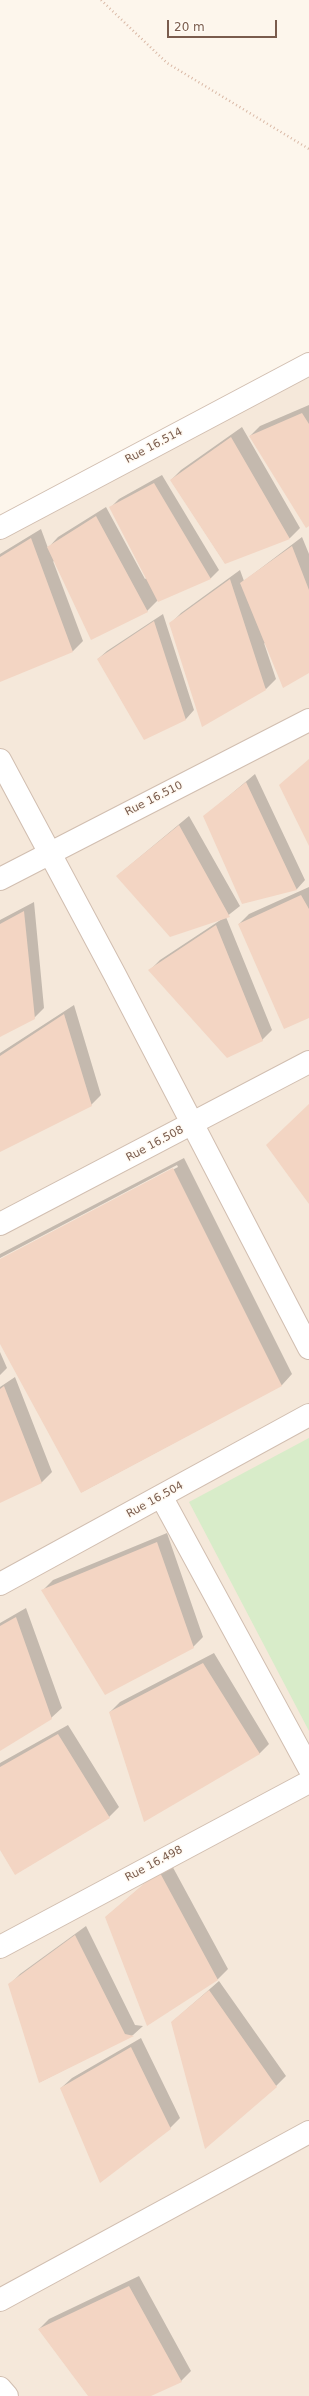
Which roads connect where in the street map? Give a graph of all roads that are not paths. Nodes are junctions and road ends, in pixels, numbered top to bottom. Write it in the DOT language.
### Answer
graph roads {
  1 [pos="309,364"];
  2 [pos="0,528"];
  3 [pos="309,720"];
  4 [pos="0,760"];
  5 [pos="49,853"];
  6 [pos="0,879"];
  7 [pos="309,1062"];
  8 [pos="193,1124"];
  9 [pos="0,1224"];
  10 [pos="309,1348"];
  11 [pos="309,1415"];
  12 [pos="161,1496"];
  13 [pos="0,1584"];
  14 [pos="309,1768"];
  15 [pos="309,1782"];
  16 [pos="0,1947"];
  17 [pos="309,2132"];
  18 [pos="0,2300"];
  19 [pos="0,2388"];
  20 [pos="7,2396"];
  1 -- 2 [label="street, Rue 16.514"];
  3 -- 5 [label="street, Rue 16.510"];
  4 -- 5 [label="street"];
  5 -- 6 [label="street, Rue 16.510"];
  5 -- 8 [label="street"];
  7 -- 8 [label="street, Rue 16.508"];
  8 -- 9 [label="street, Rue 16.508"];
  8 -- 10 [label="street"];
  11 -- 12 [label="street, Rue 16.504"];
  12 -- 13 [label="street, Rue 16.504"];
  12 -- 14 [label="street"];
  15 -- 16 [label="street, Rue 16.498"];
  17 -- 18 [label="street"];
  19 -- 20 [label="street"];
}
